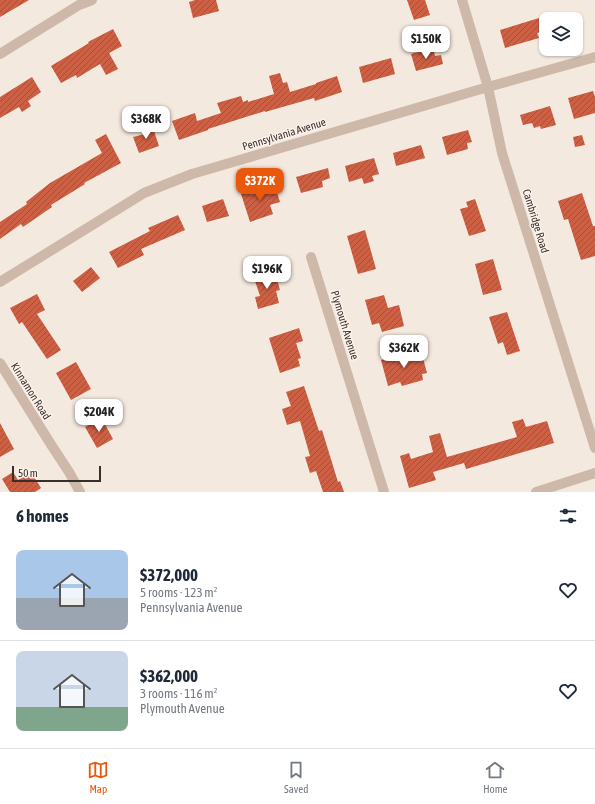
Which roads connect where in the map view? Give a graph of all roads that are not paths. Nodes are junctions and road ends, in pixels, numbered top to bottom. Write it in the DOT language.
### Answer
graph roads {
  1 [pos="92,0"];
  2 [pos="462,0"];
  3 [pos="0,54"];
  4 [pos="595,57"];
  5 [pos="488,87"];
  6 [pos="311,257"];
  7 [pos="0,282"];
  8 [pos="0,363"];
  9 [pos="595,448"];
  10 [pos="595,473"];
  11 [pos="80,492"];
  12 [pos="384,492"];
  13 [pos="536,492"];
  1 -- 3 [label="street"];
  2 -- 5 [label="street, Cambridge Road"];
  4 -- 5 [label="street, Pennsylvania Avenue"];
  5 -- 7 [label="street, Pennsylvania Avenue"];
  5 -- 9 [label="street, Cambridge Road"];
  6 -- 12 [label="street, Plymouth Avenue"];
  8 -- 11 [label="street, Kinnamon Road"];
  10 -- 13 [label="street"];
}
